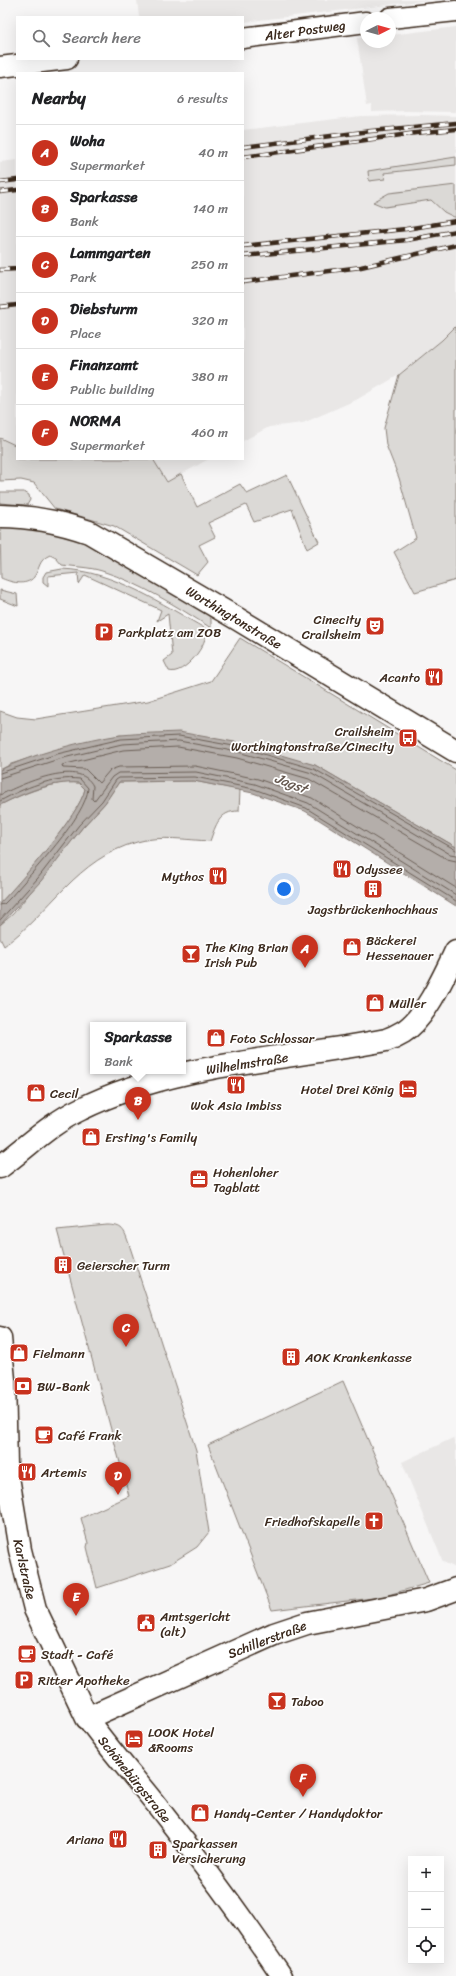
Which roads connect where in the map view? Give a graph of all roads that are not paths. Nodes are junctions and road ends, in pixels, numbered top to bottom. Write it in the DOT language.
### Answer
graph roads {
  1 [pos="456,11"];
  2 [pos="396,17"];
  3 [pos="360,23"];
  4 [pos="244,38"];
  5 [pos="59,60"];
  6 [pos="0,67"];
  7 [pos="0,516"];
  8 [pos="456,751"];
  9 [pos="456,951"];
  10 [pos="186,1073"];
  11 [pos="184,1074"];
  12 [pos="0,1168"];
  13 [pos="0,1338"];
  14 [pos="456,1589"];
  15 [pos="87,1718"];
  16 [pos="282,1976"];
  1 -- 2 [label="main road"];
  3 -- 4 [label="main road, Alter Postweg"];
  5 -- 6 [label="main road"];
  7 -- 8 [label="main road, Worthingtonstraße"];
  9 -- 10 [label="main road, Wilhelmstraße"];
  11 -- 12 [label="main road, Wilhelmstraße"];
  13 -- 15 [label="main road, Karlstraße"];
  14 -- 15 [label="main road, Schillerstraße"];
  15 -- 16 [label="main road, Schönebürgstraße"];
}
